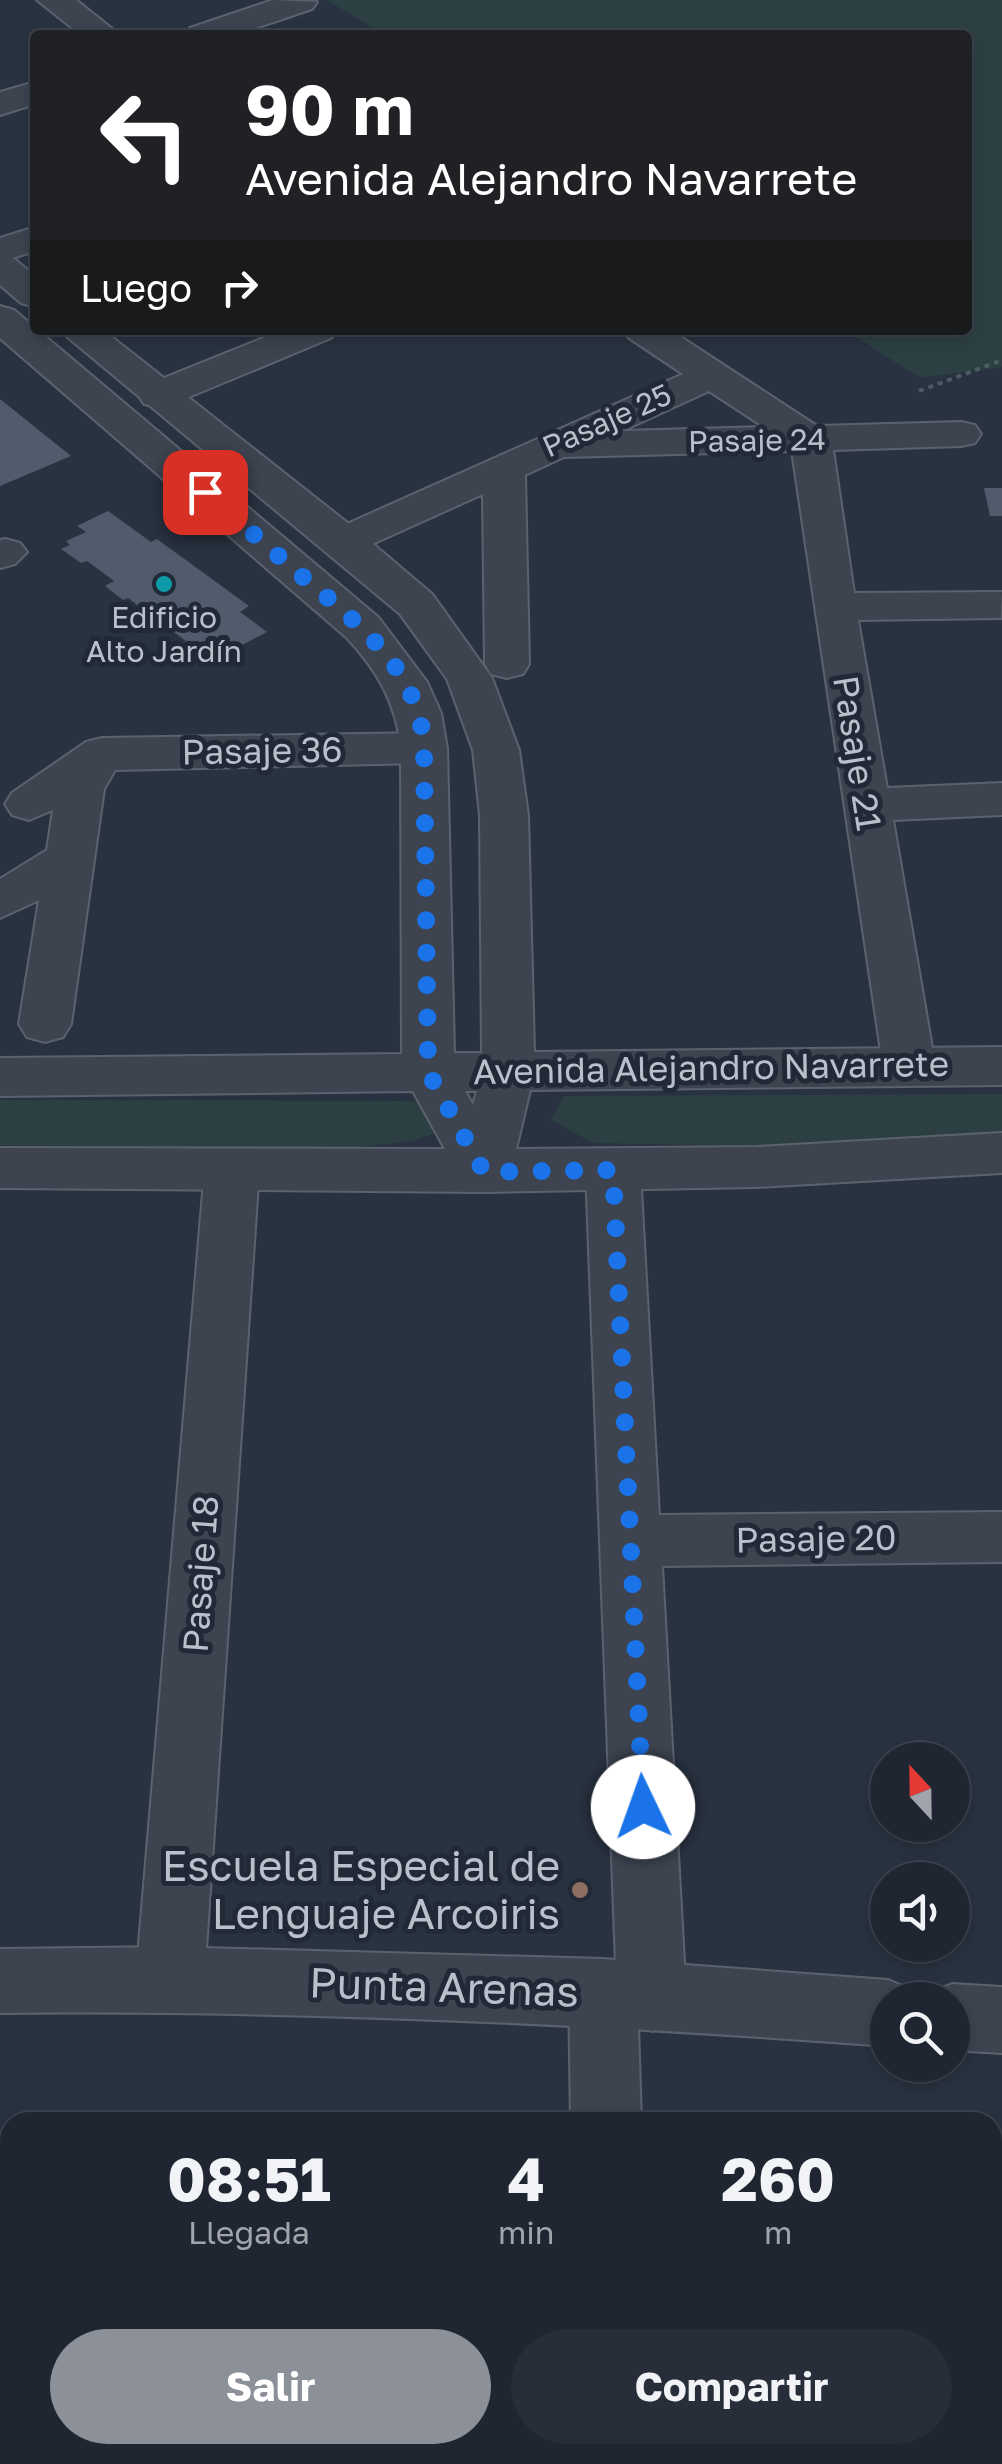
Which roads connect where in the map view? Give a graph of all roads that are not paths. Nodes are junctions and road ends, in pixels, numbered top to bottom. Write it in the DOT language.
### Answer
graph roads {
  1 [pos="54,0"];
  2 [pos="300,2"];
  3 [pos="96,30"];
  4 [pos="217,30"];
  5 [pos="30,94"];
  6 [pos="0,104"];
  7 [pos="30,240"];
  8 [pos="0,250"];
  9 [pos="0,266"];
  10 [pos="30,290"];
  11 [pos="0,318"];
  12 [pos="85,335"];
  13 [pos="305,335"];
  14 [pos="651,335"];
  15 [pos="710,376"];
  16 [pos="158,395"];
  17 [pos="961,434"];
  18 [pos="811,440"];
  19 [pos="553,445"];
  20 [pos="504,466"];
  21 [pos="344,541"];
  22 [pos="1001,604"];
  23 [pos="834,608"];
  24 [pos="507,664"];
  25 [pos="152,723"];
  26 [pos="424,748"];
  27 [pos="100,754"];
  28 [pos="1002,799"];
  29 [pos="29,804"];
  30 [pos="866,805"];
  31 [pos="67,860"];
  32 [pos="0,901"];
  33 [pos="45,1024"];
  34 [pos="909,1066"];
  35 [pos="1002,1066"];
  36 [pos="508,1070"];
  37 [pos="428,1072"];
  38 [pos="0,1077"];
  39 [pos="1002,1153"];
  40 [pos="0,1168"];
  41 [pos="232,1169"];
  42 [pos="613,1170"];
  43 [pos="484,1172"];
  44 [pos="1002,1537"];
  45 [pos="630,1540"];
  46 [pos="170,1978"];
  47 [pos="0,1980"];
  48 [pos="628,1995"];
  49 [pos="870,2012"];
  50 [pos="970,2018"];
  51 [pos="1002,2020"];
  52 [pos="608,2112"];
  1 -- 3 [label="street"];
  2 -- 4 [label="street"];
  5 -- 6 [label="street"];
  7 -- 8 [label="street"];
  9 -- 10 [label="street"];
  11 -- 26 [label="street"];
  12 -- 16 [label="street"];
  13 -- 16 [label="street"];
  14 -- 15 [label="street"];
  15 -- 18 [label="street"];
  15 -- 19 [label="street, Pasaje 25"];
  16 -- 21 [label="street"];
  17 -- 18 [label="street, Pasaje 24"];
  18 -- 19 [label="street, Pasaje 24"];
  18 -- 23 [label="street, Pasaje 21"];
  19 -- 20 [label="street, Pasaje 25"];
  20 -- 21 [label="street, Pasaje 25"];
  20 -- 24 [label="street, Pasaje 25"];
  21 -- 36 [label="street"];
  22 -- 23 [label="street"];
  23 -- 30 [label="street, Pasaje 21"];
  25 -- 27 [label="street"];
  26 -- 27 [label="street, Pasaje 36"];
  26 -- 37 [label="street"];
  27 -- 29 [label="street"];
  27 -- 31 [label="street"];
  28 -- 30 [label="street"];
  30 -- 34 [label="street, Pasaje 21"];
  31 -- 32 [label="street"];
  31 -- 33 [label="street"];
  34 -- 35 [label="street, Avenida Alejandro Navarrete"];
  34 -- 36 [label="street, Avenida Alejandro Navarrete"];
  36 -- 37 [label="street, Avenida Alejandro Navarrete"];
  36 -- 43 [label="street"];
  37 -- 38 [label="street, Avenida Alejandro Navarrete"];
  37 -- 43 [label="street"];
  39 -- 42 [label="street"];
  40 -- 41 [label="street"];
  41 -- 43 [label="street"];
  41 -- 46 [label="street, Pasaje 18"];
  42 -- 43 [label="street"];
  42 -- 45 [label="street"];
  44 -- 45 [label="street, Pasaje 20"];
  45 -- 48 [label="street"];
  46 -- 47 [label="street, Punta Arenas"];
  46 -- 48 [label="street, Punta Arenas"];
  48 -- 49 [label="street, Punta Arenas"];
  48 -- 52 [label="street"];
  50 -- 51 [label="street"];
}
